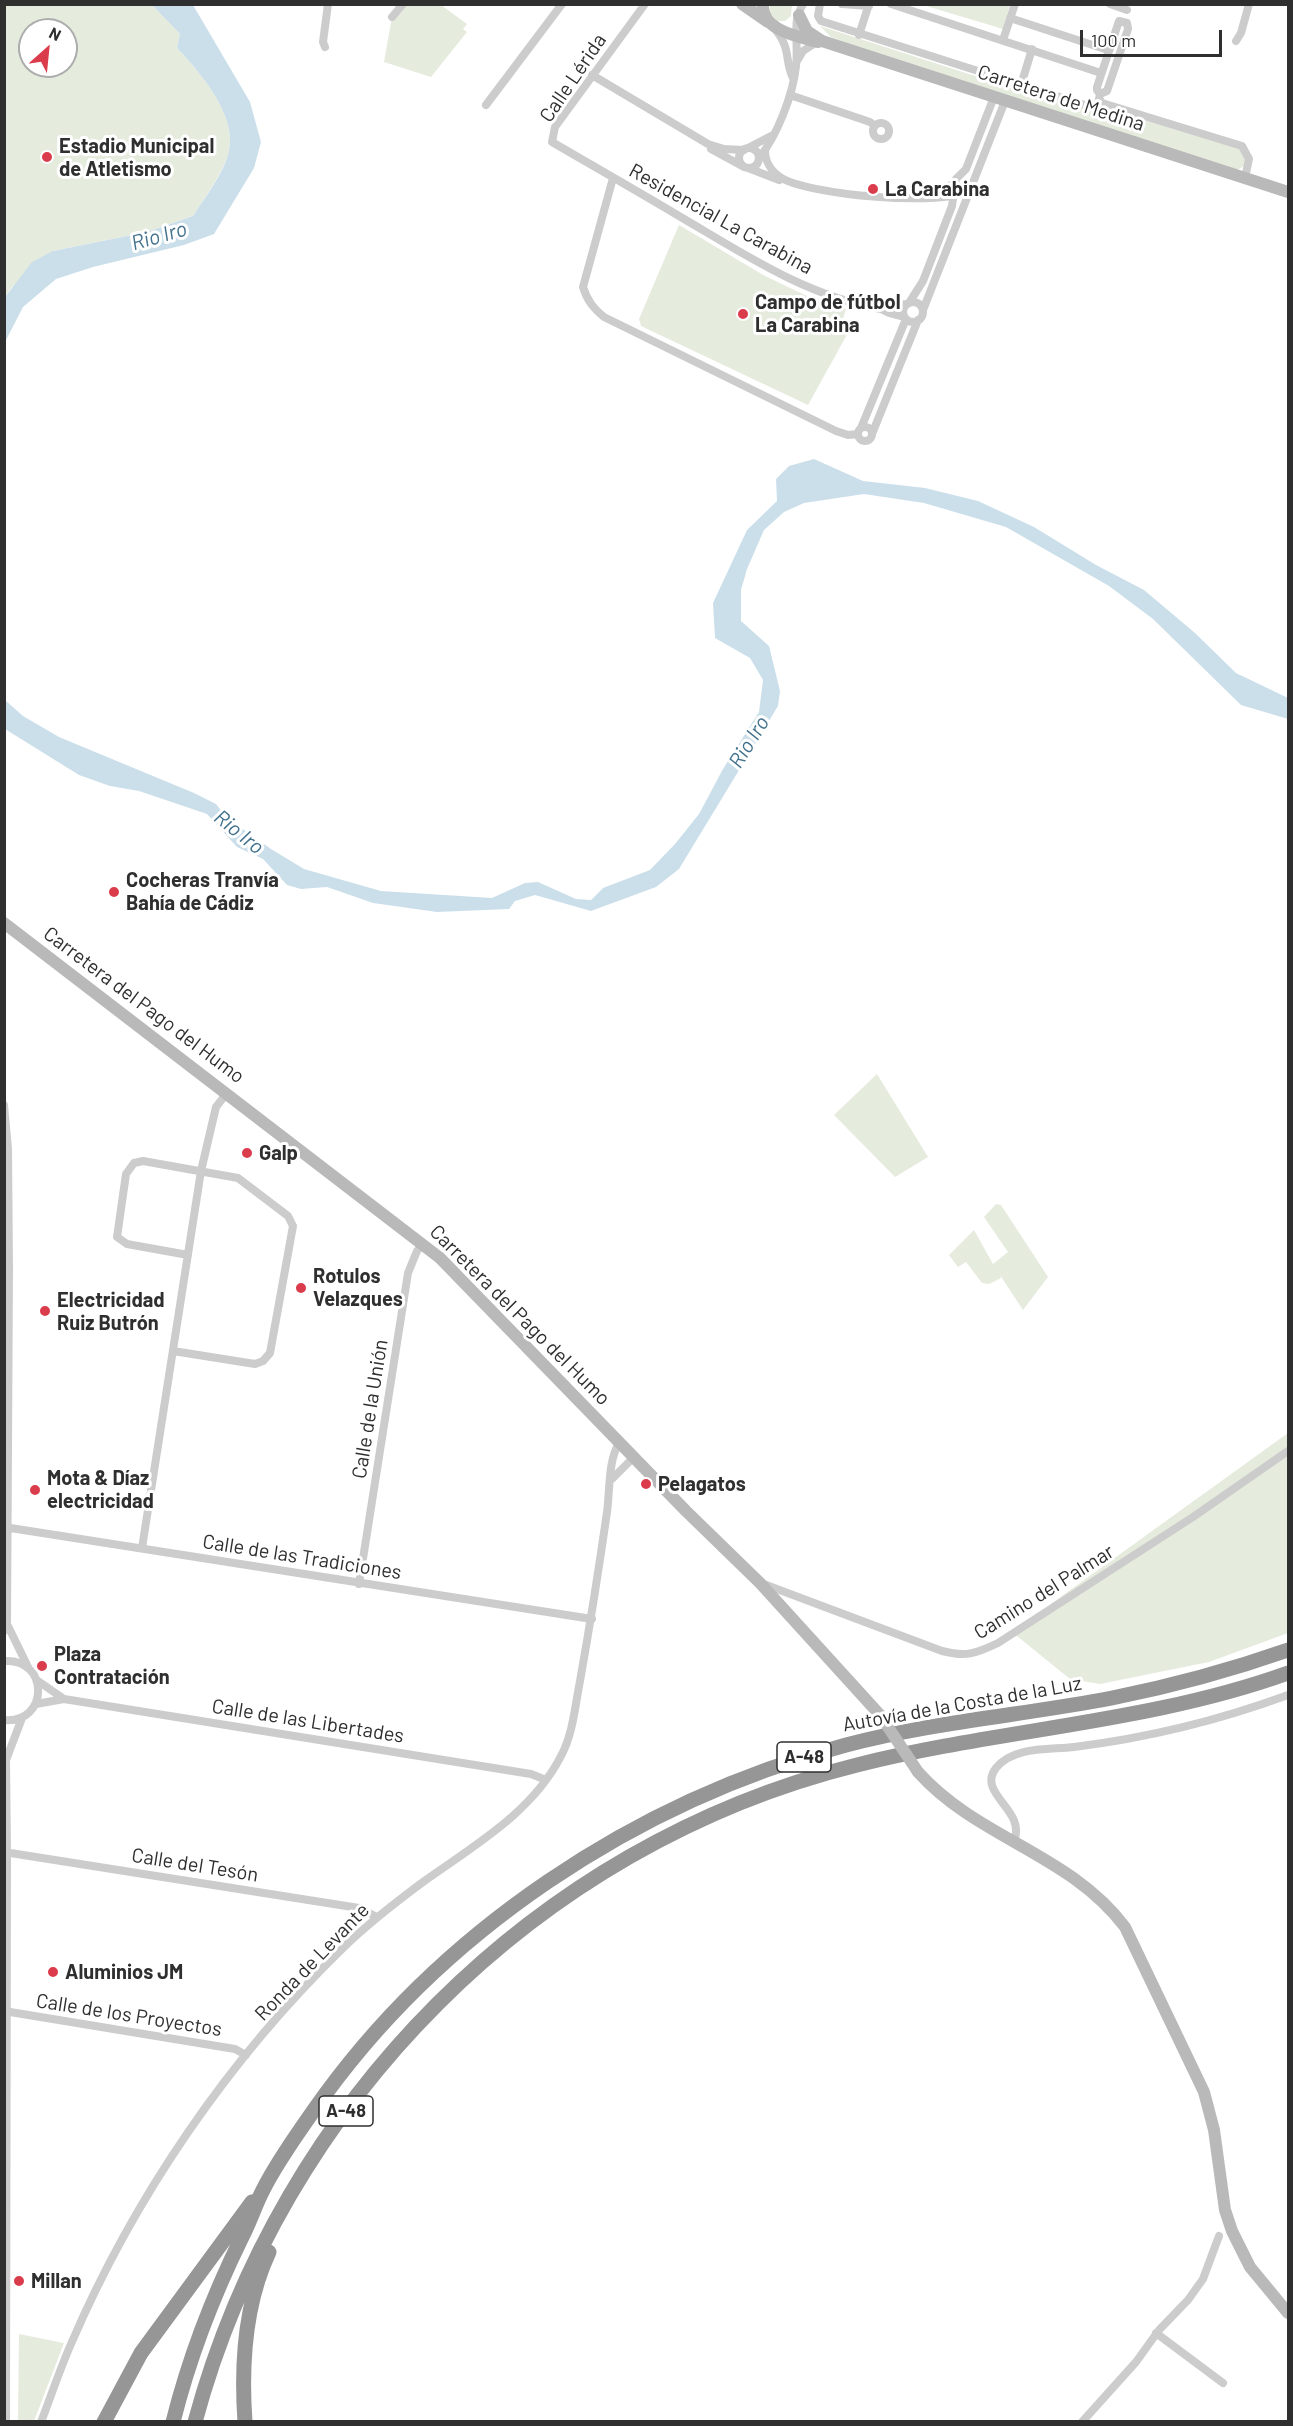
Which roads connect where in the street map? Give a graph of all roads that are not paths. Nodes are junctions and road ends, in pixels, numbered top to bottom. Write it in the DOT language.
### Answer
graph roads {
  1 [pos="328,4"];
  2 [pos="404,4"];
  3 [pos="562,4"];
  4 [pos="645,4"];
  5 [pos="742,4"];
  6 [pos="763,4"];
  7 [pos="820,4"];
  8 [pos="842,4"];
  9 [pos="891,4"];
  10 [pos="1015,4"];
  11 [pos="1110,4"];
  12 [pos="1249,4"];
  13 [pos="869,5"];
  14 [pos="1128,7"];
  15 [pos="800,11"];
  16 [pos="392,17"];
  17 [pos="1010,18"];
  18 [pos="1123,21"];
  19 [pos="772,25"];
  20 [pos="859,34"];
  21 [pos="796,35"];
  22 [pos="1003,40"];
  23 [pos="1236,41"];
  24 [pos="819,42"];
  25 [pos="325,47"];
  26 [pos="1032,49"];
  27 [pos="1108,50"];
  28 [pos="797,62"];
  29 [pos="1101,73"];
  30 [pos="592,75"];
  31 [pos="793,78"];
  32 [pos="1021,85"];
  33 [pos="790,95"];
  34 [pos="1100,98"];
  35 [pos="1000,99"];
  36 [pos="486,105"];
  37 [pos="875,126"];
  38 [pos="771,136"];
  39 [pos="552,142"];
  40 [pos="708,144"];
  41 [pos="746,149"];
  42 [pos="765,150"];
  43 [pos="759,158"];
  44 [pos="746,167"];
  45 [pos="613,178"];
  46 [pos="1245,178"];
  47 [pos="789,181"];
  48 [pos="956,181"];
  49 [pos="969,188"];
  50 [pos="1288,192"];
  51 [pos="935,196"];
  52 [pos="955,196"];
  53 [pos="947,218"];
  54 [pos="908,303"];
  55 [pos="881,309"];
  56 [pos="923,310"];
  57 [pos="905,318"];
  58 [pos="918,320"];
  59 [pos="860,431"];
  60 [pos="4,923"];
  61 [pos="227,1093"];
  62 [pos="4,1105"];
  63 [pos="201,1171"];
  64 [pos="423,1244"];
  65 [pos="188,1255"];
  66 [pos="173,1351"];
  67 [pos="6,1368"];
  68 [pos="616,1448"];
  69 [pos="1288,1451"];
  70 [pos="629,1461"];
  71 [pos="612,1479"];
  72 [pos="6,1527"];
  73 [pos="142,1548"];
  74 [pos="760,1583"];
  75 [pos="359,1584"];
  76 [pos="592,1619"];
  77 [pos="6,1628"];
  78 [pos="1288,1650"];
  79 [pos="4,1661"];
  80 [pos="28,1668"];
  81 [pos="1288,1672"];
  82 [pos="38,1681"];
  83 [pos="1288,1695"];
  84 [pos="64,1699"];
  85 [pos="36,1704"];
  86 [pos="22,1718"];
  87 [pos="4,1720"];
  88 [pos="5,1757"];
  89 [pos="546,1780"];
  90 [pos="1014,1841"];
  91 [pos="6,1852"];
  92 [pos="377,1917"];
  93 [pos="5,2011"];
  94 [pos="246,2055"];
  95 [pos="5,2170"];
  96 [pos="263,2191"];
  97 [pos="277,2220"];
  98 [pos="1220,2236"];
  99 [pos="1288,2313"];
  100 [pos="5,2330"];
  101 [pos="1156,2333"];
  102 [pos="1223,2383"];
  103 [pos="6,2421"];
  104 [pos="41,2421"];
  105 [pos="104,2421"];
  106 [pos="173,2421"];
  107 [pos="195,2421"];
  108 [pos="244,2421"];
  109 [pos="1082,2421"];
  1 -- 25 [label="street"];
  2 -- 16 [label="street"];
  3 -- 36 [label="street"];
  4 -- 30 [label="street, Calle Lérida"];
  5 -- 19 [label="street"];
  6 -- 19 [label="street"];
  7 -- 20 [label="street"];
  8 -- 13 [label="street"];
  9 -- 22 [label="street"];
  10 -- 17 [label="street"];
  11 -- 14 [label="street"];
  12 -- 23 [label="street"];
  13 -- 20 [label="street"];
  14 -- 18 [label="street"];
  15 -- 19 [label="street"];
  15 -- 21 [label="street"];
  15 -- 24 [label="street"];
  17 -- 22 [label="street"];
  17 -- 27 [label="street"];
  18 -- 27 [label="street"];
  18 -- 34 [label="street"];
  19 -- 21 [label="street, Carretera de Medina"];
  19 -- 31 [label="street"];
  20 -- 32 [label="street"];
  21 -- 24 [label="street, Carretera de Medina"];
  21 -- 28 [label="street"];
  22 -- 26 [label="street"];
  24 -- 28 [label="street"];
  24 -- 35 [label="street, Carretera de Medina"];
  26 -- 29 [label="street"];
  26 -- 32 [label="street"];
  27 -- 29 [label="street"];
  28 -- 31 [label="street"];
  29 -- 34 [label="street"];
  30 -- 39 [label="street, Calle Lérida"];
  30 -- 40 [label="street"];
  31 -- 33 [label="street"];
  32 -- 34 [label="street"];
  33 -- 37 [label="street"];
  33 -- 38 [label="street"];
  34 -- 46 [label="street"];
  35 -- 46 [label="street, Carretera de Medina"];
  35 -- 48 [label="street"];
  35 -- 49 [label="street"];
  38 -- 41 [label="street"];
  38 -- 42 [label="street"];
  39 -- 45 [label="street, Residencial La Carabina"];
  40 -- 41 [label="street"];
  40 -- 44 [label="street"];
  41 -- 43 [label="street"];
  41 -- 44 [label="street"];
  42 -- 43 [label="street"];
  42 -- 47 [label="street"];
  43 -- 44 [label="street"];
  44 -- 47 [label="street"];
  45 -- 55 [label="street, Residencial La Carabina"];
  45 -- 59 [label="street"];
  46 -- 50 [label="street, Carretera de Medina"];
  47 -- 51 [label="street"];
  48 -- 49 [label="street"];
  48 -- 49 [label="street"];
  48 -- 51 [label="street"];
  48 -- 52 [label="street"];
  49 -- 52 [label="street"];
  49 -- 56 [label="street"];
  51 -- 52 [label="street"];
  51 -- 53 [label="street"];
  52 -- 53 [label="street"];
  53 -- 54 [label="street"];
  54 -- 55 [label="street, Residencial La Carabina"];
  54 -- 56 [label="street"];
  54 -- 57 [label="street"];
  55 -- 57 [label="street, Residencial La Carabina"];
  56 -- 58 [label="street"];
  57 -- 58 [label="street"];
  57 -- 59 [label="street"];
  58 -- 59 [label="street"];
  60 -- 61 [label="street, Carretera del Pago del Humo"];
  61 -- 63 [label="street"];
  61 -- 64 [label="street, Carretera del Pago del Humo"];
  62 -- 67 [label="street"];
  63 -- 65 [label="street"];
  63 -- 65 [label="street"];
  63 -- 66 [label="street"];
  64 -- 68 [label="street, Carretera del Pago del Humo"];
  64 -- 75 [label="street, Calle de la Unión"];
  65 -- 66 [label="street"];
  66 -- 73 [label="street"];
  67 -- 72 [label="street"];
  68 -- 70 [label="street, Carretera del Pago del Humo"];
  68 -- 71 [label="street, Ronda de Levante"];
  69 -- 74 [label="street, Camino del Palmar"];
  70 -- 71 [label="street"];
  70 -- 74 [label="street, Carretera del Pago del Humo"];
  71 -- 76 [label="street, Ronda de Levante"];
  72 -- 73 [label="street, Calle de las Tradiciones"];
  72 -- 77 [label="street"];
  73 -- 75 [label="street, Calle de las Tradiciones"];
  74 -- 90 [label="street, Carretera del Pago del Humo, bridge"];
  75 -- 76 [label="street, Calle de las Tradiciones"];
  76 -- 89 [label="street, Ronda de Levante"];
  77 -- 80 [label="street, Calle de las Libertades"];
  78 -- 96 [label="highway, Autovía de la Costa de la Luz / A-48"];
  79 -- 80 [label="street"];
  80 -- 82 [label="street, Calle de las Libertades"];
  81 -- 97 [label="highway, Autovía de la Costa de la Luz / A-48"];
  82 -- 84 [label="street, Calle de las Libertades"];
  82 -- 85 [label="street"];
  83 -- 90 [label="street"];
  84 -- 85 [label="street, Calle de las Libertades"];
  84 -- 89 [label="street, Calle de las Libertades"];
  85 -- 86 [label="street"];
  86 -- 87 [label="street"];
  86 -- 88 [label="street"];
  88 -- 91 [label="street"];
  89 -- 92 [label="street, Ronda de Levante"];
  90 -- 99 [label="street"];
  91 -- 92 [label="street, Calle del Tesón"];
  91 -- 93 [label="street"];
  92 -- 94 [label="street, Ronda de Levante"];
  93 -- 94 [label="street, Calle de los Proyectos"];
  93 -- 95 [label="street"];
  94 -- 104 [label="street, Ronda de Levante"];
  95 -- 100 [label="street"];
  96 -- 105 [label="highway"];
  96 -- 106 [label="highway, Autovía de la Costa de la Luz / A-48"];
  97 -- 107 [label="highway, Autovía de la Costa de la Luz / A-48"];
  97 -- 108 [label="highway"];
  98 -- 101 [label="street"];
  100 -- 103 [label="street"];
  101 -- 102 [label="street"];
  101 -- 109 [label="street"];
}
